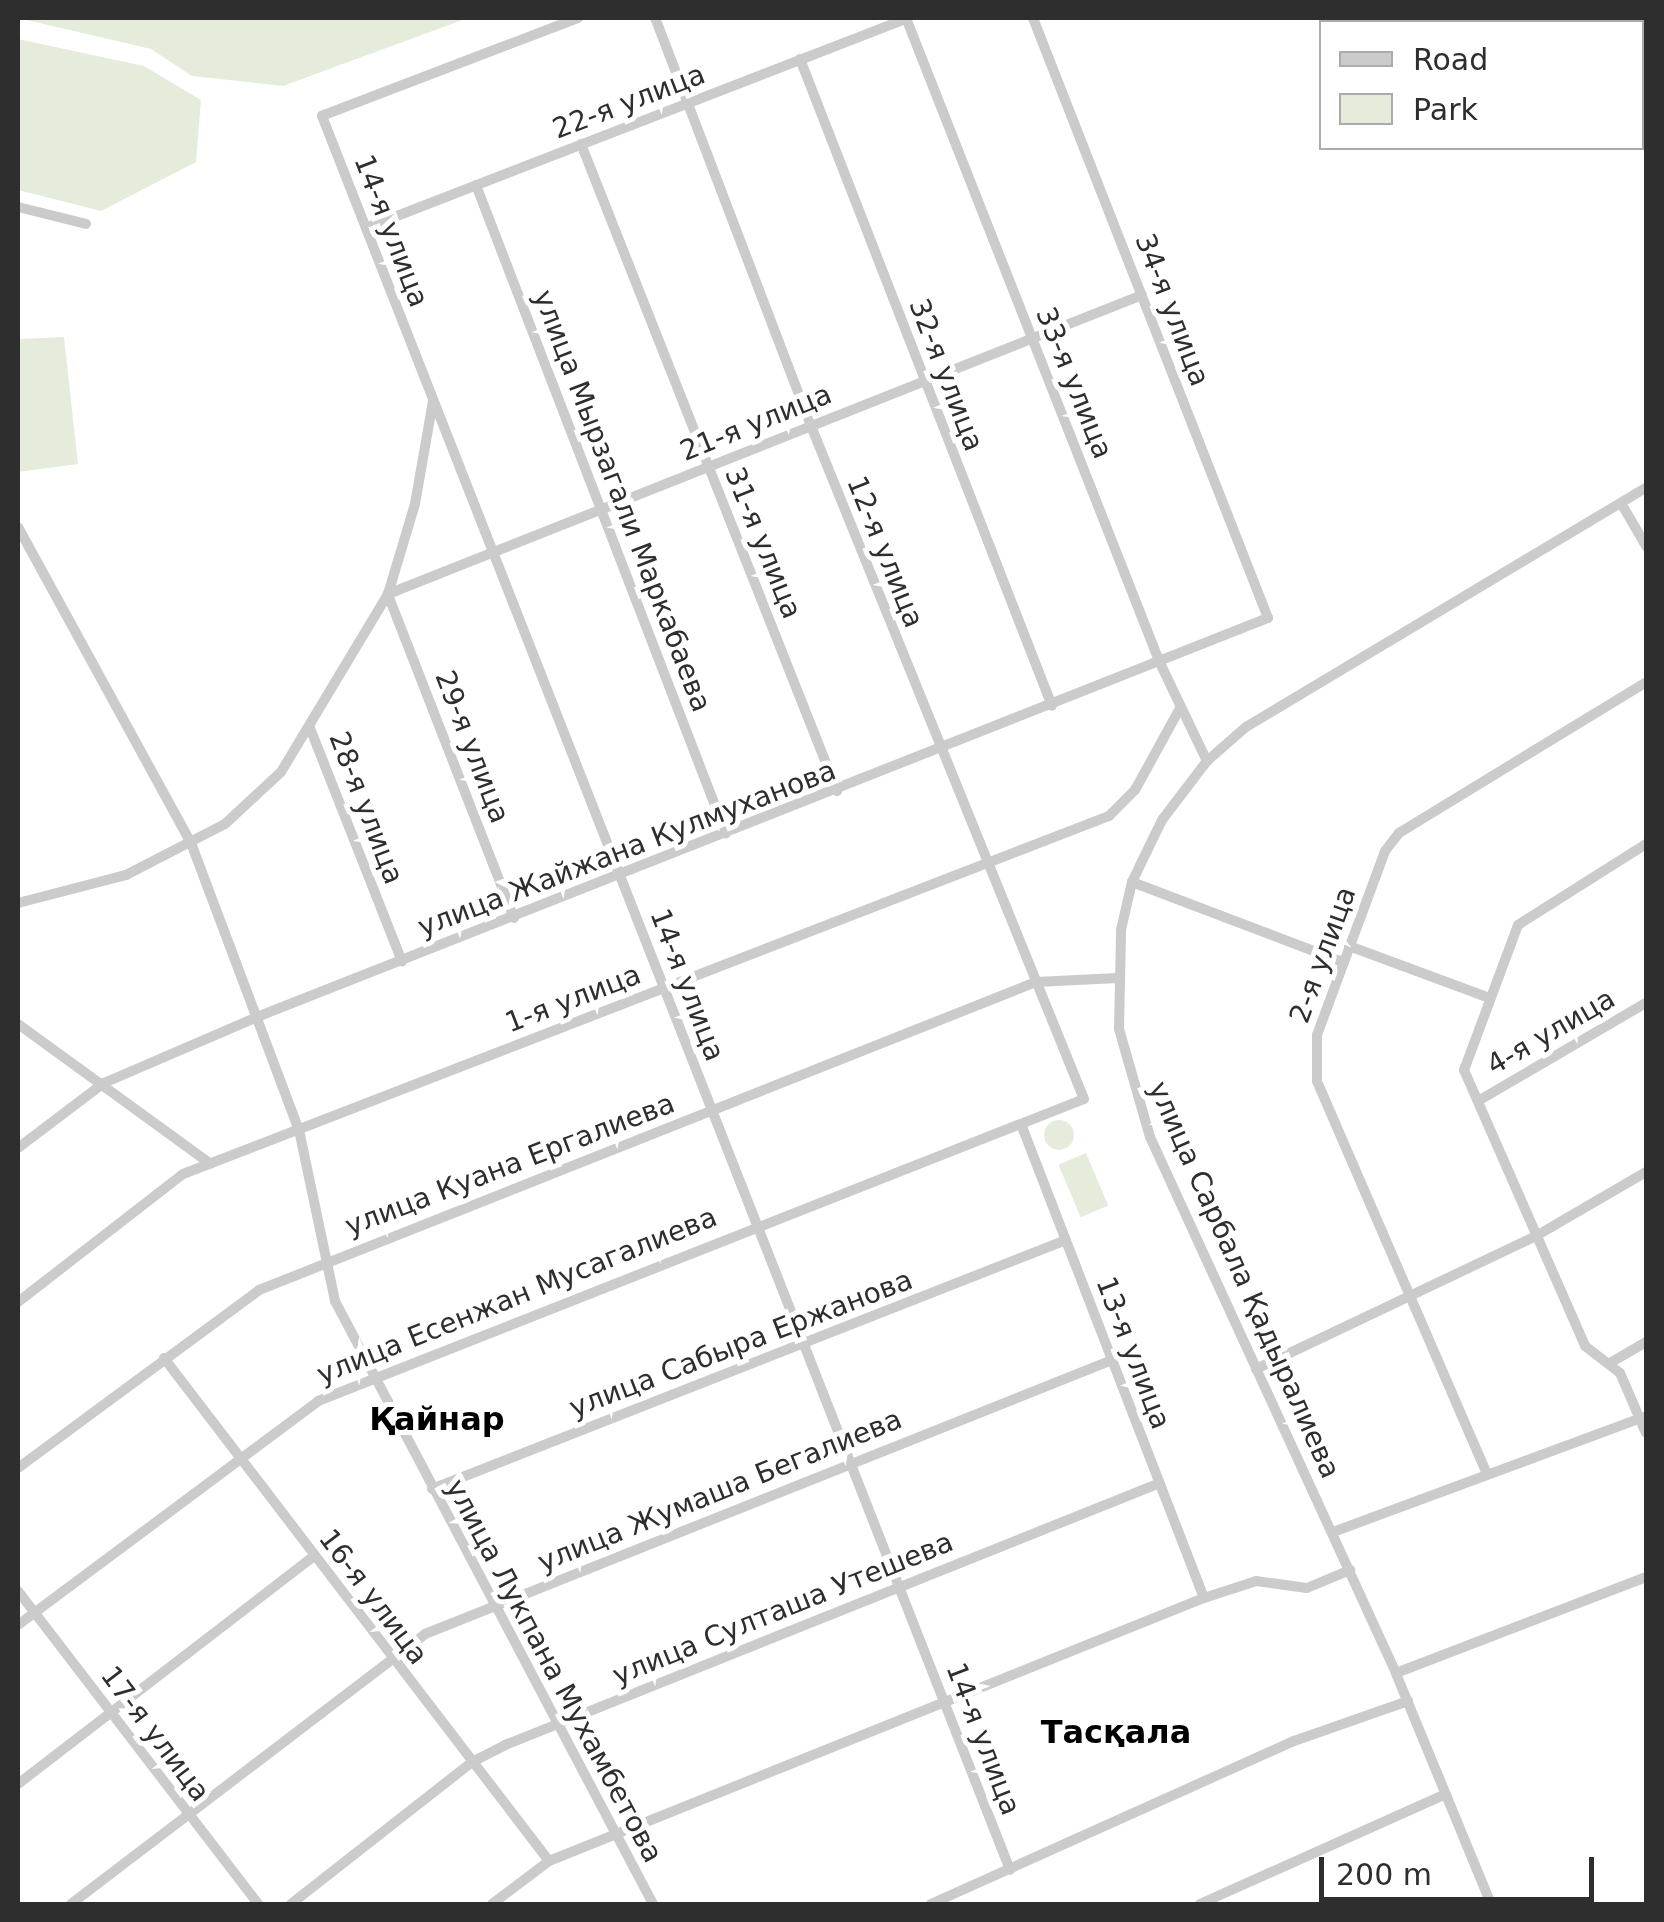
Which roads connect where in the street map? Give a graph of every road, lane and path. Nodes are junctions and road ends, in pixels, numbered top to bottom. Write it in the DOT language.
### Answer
graph roads {
  1 [pos="578,18"];
  2 [pos="655,18"];
  3 [pos="907,18"];
  4 [pos="1034,18"];
  5 [pos="800,60"];
  6 [pos="686,104"];
  7 [pos="582,144"];
  8 [pos="476,185"];
  9 [pos="18,208"];
  10 [pos="86,224"];
  11 [pos="366,228"];
  12 [pos="1142,295"];
  13 [pos="1032,339"];
  14 [pos="924,381"];
  15 [pos="433,400"];
  16 [pos="811,426"];
  17 [pos="708,466"];
  18 [pos="1646,488"];
  19 [pos="1621,503"];
  20 [pos="600,509"];
  21 [pos="18,527"];
  22 [pos="1646,546"];
  23 [pos="493,552"];
  24 [pos="388,594"];
  25 [pos="1268,618"];
  26 [pos="1160,663"];
  27 [pos="1646,682"];
  28 [pos="1052,706"];
  29 [pos="1180,708"];
  30 [pos="310,728"];
  31 [pos="940,750"];
  32 [pos="1208,762"];
  33 [pos="837,791"];
  34 [pos="726,834"];
  35 [pos="190,842"];
  36 [pos="1646,844"];
  37 [pos="986,864"];
  38 [pos="620,876"];
  39 [pos="1132,882"];
  40 [pos="18,903"];
  41 [pos="514,918"];
  42 [pos="1349,946"];
  43 [pos="402,962"];
  44 [pos="1343,962"];
  45 [pos="1118,978"];
  46 [pos="1036,982"];
  47 [pos="664,988"];
  48 [pos="1487,998"];
  49 [pos="1646,1003"];
  50 [pos="257,1017"];
  51 [pos="18,1024"];
  52 [pos="104,1083"];
  53 [pos="1084,1099"];
  54 [pos="1478,1101"];
  55 [pos="712,1110"];
  56 [pos="1020,1124"];
  57 [pos="300,1130"];
  58 [pos="18,1148"];
  59 [pos="211,1164"];
  60 [pos="1646,1172"];
  61 [pos="757,1224"];
  62 [pos="1536,1236"];
  63 [pos="1066,1240"];
  64 [pos="323,1262"];
  65 [pos="1411,1297"];
  66 [pos="18,1302"];
  67 [pos="1646,1342"];
  68 [pos="804,1343"];
  69 [pos="164,1358"];
  70 [pos="1112,1360"];
  71 [pos="1610,1363"];
  72 [pos="1256,1369"];
  73 [pos="372,1376"];
  74 [pos="1643,1417"];
  75 [pos="1646,1434"];
  76 [pos="238,1458"];
  77 [pos="850,1462"];
  78 [pos="18,1468"];
  79 [pos="1487,1474"];
  80 [pos="1160,1483"];
  81 [pos="432,1490"];
  82 [pos="1332,1532"];
  83 [pos="314,1556"];
  84 [pos="1350,1570"];
  85 [pos="1646,1577"];
  86 [pos="899,1587"];
  87 [pos="18,1591"];
  88 [pos="1204,1598"];
  89 [pos="492,1606"];
  90 [pos="34,1612"];
  91 [pos="18,1625"];
  92 [pos="391,1659"];
  93 [pos="1396,1673"];
  94 [pos="1408,1701"];
  95 [pos="944,1702"];
  96 [pos="111,1712"];
  97 [pos="556,1724"];
  98 [pos="472,1762"];
  99 [pos="18,1784"];
  100 [pos="1446,1794"];
  101 [pos="188,1814"];
  102 [pos="615,1834"];
  103 [pos="548,1861"];
  104 [pos="1010,1870"];
  105 [pos="71,1904"];
  106 [pos="258,1904"];
  107 [pos="291,1904"];
  108 [pos="492,1904"];
  109 [pos="653,1904"];
  110 [pos="931,1904"];
  111 [pos="1200,1904"];
  112 [pos="1491,1904"];
  1 -- 11 [label="street, 14-я улица"];
  2 -- 6 [label="street, 12-я улица"];
  3 -- 5 [label="street, 22-я улица"];
  3 -- 13 [label="street, 33-я улица"];
  4 -- 12 [label="street, 34-я улица"];
  5 -- 6 [label="street, 22-я улица"];
  5 -- 14 [label="street, 32-я улица"];
  6 -- 7 [label="street, 22-я улица"];
  6 -- 16 [label="street, 12-я улица"];
  7 -- 8 [label="street, 22-я улица"];
  7 -- 17 [label="street, 31-я улица"];
  8 -- 11 [label="street, 22-я улица"];
  8 -- 20 [label="street, улица Мырзагали Маркабаева"];
  9 -- 10 [label="street"];
  11 -- 15 [label="street, 14-я улица"];
  12 -- 13 [label="street, 21-я улица"];
  12 -- 25 [label="street, 34-я улица"];
  13 -- 14 [label="street, 21-я улица"];
  13 -- 26 [label="street, 33-я улица"];
  14 -- 16 [label="street, 21-я улица"];
  14 -- 28 [label="street, 32-я улица"];
  15 -- 23 [label="street, 14-я улица"];
  15 -- 24 [label="street"];
  16 -- 17 [label="street, 21-я улица"];
  16 -- 31 [label="street, 12-я улица"];
  17 -- 20 [label="street, 21-я улица"];
  17 -- 33 [label="street, 31-я улица"];
  18 -- 19 [label="street, улица Сарбала Қадыралиева"];
  19 -- 22 [label="street"];
  19 -- 32 [label="street, улица Сарбала Қадыралиева"];
  20 -- 23 [label="street, 21-я улица"];
  20 -- 34 [label="street, улица Мырзагали Маркабаева"];
  21 -- 35 [label="street, улица Лукпана Мухамбетова"];
  23 -- 24 [label="street, 21-я улица"];
  23 -- 38 [label="street, 14-я улица"];
  24 -- 30 [label="street"];
  24 -- 41 [label="street, 29-я улица"];
  25 -- 26 [label="street, улица Жайжана Кулмуханова"];
  26 -- 28 [label="street, улица Жайжана Кулмуханова"];
  26 -- 29 [label="street, 33-я улица"];
  27 -- 42 [label="street, 2-я улица"];
  28 -- 31 [label="street, улица Жайжана Кулмуханова"];
  29 -- 32 [label="street, 33-я улица"];
  29 -- 37 [label="street, 1-я улица"];
  30 -- 35 [label="street"];
  30 -- 43 [label="street, 28-я улица"];
  31 -- 33 [label="street, улица Жайжана Кулмуханова"];
  31 -- 37 [label="street, 12-я улица"];
  32 -- 39 [label="street, улица Сарбала Қадыралиева"];
  33 -- 34 [label="street, улица Жайжана Кулмуханова"];
  34 -- 38 [label="street, улица Жайжана Кулмуханова"];
  35 -- 40 [label="street"];
  35 -- 50 [label="street, улица Лукпана Мухамбетова"];
  36 -- 48 [label="street"];
  37 -- 46 [label="street, 12-я улица"];
  37 -- 47 [label="street, 1-я улица"];
  38 -- 41 [label="street, улица Жайжана Кулмуханова"];
  38 -- 47 [label="street, 14-я улица"];
  39 -- 44 [label="street"];
  39 -- 45 [label="street, улица Сарбала Қадыралиева"];
  41 -- 43 [label="street, улица Жайжана Кулмуханова"];
  42 -- 44 [label="street, 2-я улица"];
  42 -- 48 [label="street"];
  43 -- 50 [label="street, улица Жайжана Кулмуханова"];
  44 -- 65 [label="street, 2-я улица"];
  45 -- 46 [label="street, улица Куана Ергалиева"];
  45 -- 72 [label="street, улица Сарбала Қадыралиева"];
  46 -- 53 [label="street, 12-я улица"];
  46 -- 55 [label="street, улица Куана Ергалиева"];
  47 -- 55 [label="street, 14-я улица"];
  47 -- 57 [label="street, 1-я улица"];
  48 -- 54 [label="street"];
  49 -- 54 [label="street, 4-я улица"];
  50 -- 52 [label="street, улица Жайжана Кулмуханова"];
  50 -- 57 [label="street, улица Лукпана Мухамбетова"];
  51 -- 52 [label="street"];
  52 -- 58 [label="street, улица Жайжана Кулмуханова"];
  52 -- 59 [label="street"];
  53 -- 56 [label="street, улица Есенжан Мусагалиева"];
  54 -- 62 [label="street"];
  55 -- 61 [label="street, 14-я улица"];
  55 -- 64 [label="street, улица Куана Ергалиева"];
  56 -- 61 [label="street, улица Есенжан Мусагалиева"];
  56 -- 63 [label="street, 13-я улица"];
  57 -- 59 [label="street, 1-я улица"];
  57 -- 64 [label="street, улица Лукпана Мухамбетова"];
  59 -- 66 [label="street, 1-я улица"];
  60 -- 62 [label="street"];
  61 -- 68 [label="street, 14-я улица"];
  61 -- 73 [label="street, улица Есенжан Мусагалиева"];
  62 -- 65 [label="street"];
  62 -- 71 [label="street"];
  63 -- 68 [label="street, улица Сабыра Ержанова"];
  63 -- 70 [label="street, 13-я улица"];
  64 -- 69 [label="street, улица Куана Ергалиева"];
  64 -- 73 [label="street, улица Лукпана Мухамбетова"];
  65 -- 72 [label="street"];
  65 -- 79 [label="street, 2-я улица"];
  67 -- 71 [label="street"];
  68 -- 77 [label="street, 14-я улица"];
  68 -- 81 [label="street, улица Сабыра Ержанова"];
  69 -- 76 [label="street, 16-я улица"];
  69 -- 78 [label="street, улица Куана Ергалиева"];
  70 -- 77 [label="street, улица Жумаша Бегалиева"];
  70 -- 80 [label="street, 13-я улица"];
  71 -- 74 [label="street"];
  72 -- 82 [label="street, улица Сарбала Қадыралиева"];
  73 -- 76 [label="street, улица Есенжан Мусагалиева"];
  73 -- 81 [label="street, улица Лукпана Мухамбетова"];
  74 -- 75 [label="street"];
  74 -- 79 [label="street"];
  76 -- 83 [label="street, 16-я улица"];
  76 -- 90 [label="street, улица Есенжан Мусагалиева"];
  77 -- 86 [label="street, 14-я улица"];
  77 -- 89 [label="street, улица Жумаша Бегалиева"];
  79 -- 82 [label="street"];
  80 -- 86 [label="street, улица Султаша Утешева"];
  80 -- 88 [label="street, 13-я улица"];
  81 -- 89 [label="street, улица Лукпана Мухамбетова"];
  82 -- 84 [label="street, улица Сарбала Қадыралиева"];
  83 -- 92 [label="street, 16-я улица"];
  83 -- 96 [label="street"];
  84 -- 88 [label="street"];
  84 -- 93 [label="street, улица Сарбала Қадыралиева"];
  85 -- 93 [label="street"];
  86 -- 95 [label="street, 14-я улица"];
  86 -- 97 [label="street, улица Султаша Утешева"];
  87 -- 90 [label="street, 17-я улица"];
  88 -- 95 [label="street"];
  89 -- 92 [label="street, улица Жумаша Бегалиева"];
  89 -- 97 [label="street, улица Лукпана Мухамбетова"];
  90 -- 91 [label="street, улица Есенжан Мусагалиева"];
  90 -- 96 [label="street, 17-я улица"];
  92 -- 98 [label="street, 16-я улица"];
  92 -- 101 [label="street, улица Жумаша Бегалиева"];
  93 -- 94 [label="street, улица Сарбала Қадыралиева"];
  94 -- 100 [label="street, улица Сарбала Қадыралиева"];
  94 -- 104 [label="street"];
  95 -- 102 [label="street"];
  95 -- 104 [label="street, 14-я улица"];
  96 -- 99 [label="street"];
  96 -- 101 [label="street, 17-я улица"];
  97 -- 98 [label="street, улица Султаша Утешева"];
  97 -- 102 [label="street, улица Лукпана Мухамбетова"];
  98 -- 103 [label="street, 16-я улица"];
  98 -- 107 [label="street, улица Султаша Утешева"];
  100 -- 111 [label="street"];
  100 -- 112 [label="street, улица Сарбала Қадыралиева"];
  101 -- 105 [label="street, улица Жумаша Бегалиева"];
  101 -- 106 [label="street, 17-я улица"];
  102 -- 103 [label="street"];
  102 -- 109 [label="street, улица Лукпана Мухамбетова"];
  103 -- 108 [label="street"];
  104 -- 110 [label="street"];
}
